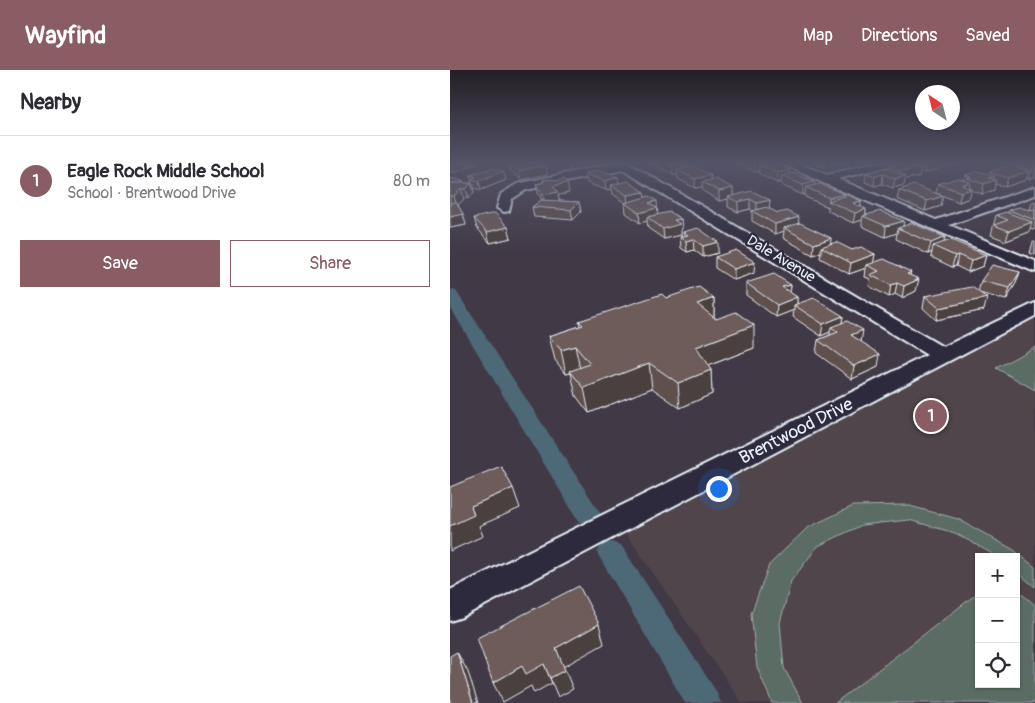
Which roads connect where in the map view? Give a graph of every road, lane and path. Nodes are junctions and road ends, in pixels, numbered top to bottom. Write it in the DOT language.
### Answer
graph roads {
  1 [pos="513,193"];
  2 [pos="670,193"];
  3 [pos="858,193"];
  4 [pos="1031,193"];
  5 [pos="504,208"];
  6 [pos="936,225"];
  7 [pos="1035,267"];
  8 [pos="1035,309"];
  9 [pos="942,356"];
  10 [pos="450,606"];
  1 -- 5 [label="street"];
  2 -- 9 [label="street, Dale Avenue"];
  3 -- 6 [label="street"];
  4 -- 6 [label="street"];
  6 -- 7 [label="street"];
  8 -- 9 [label="street, Brentwood Drive"];
  9 -- 10 [label="street, Brentwood Drive"];
}
